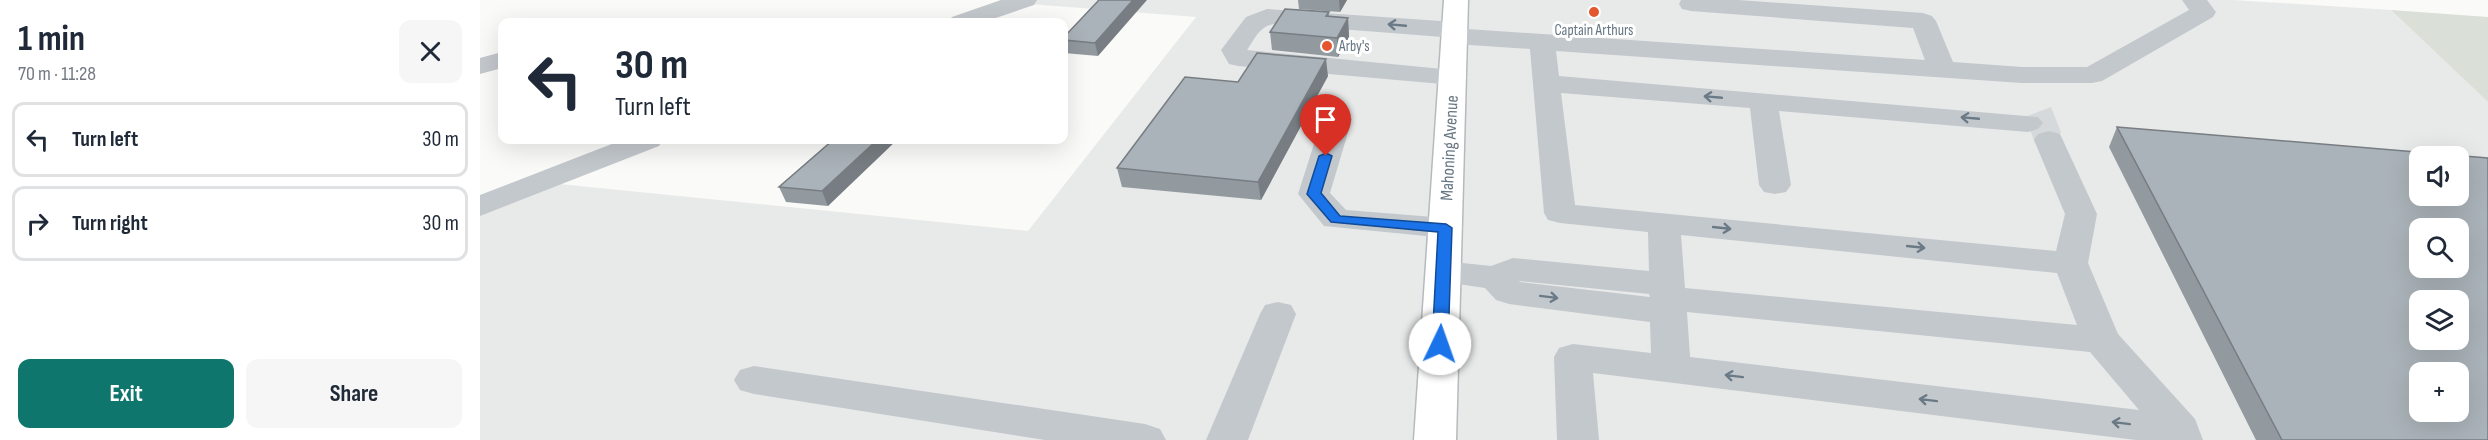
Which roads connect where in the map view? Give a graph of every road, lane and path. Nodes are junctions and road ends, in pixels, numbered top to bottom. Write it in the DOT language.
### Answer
graph roads {
  1 [pos="1025,0"];
  2 [pos="2194,0"];
  3 [pos="1692,1"];
  4 [pos="973,18"];
  5 [pos="1455,22"];
  6 [pos="1711,37"];
  7 [pos="1542,42"];
  8 [pos="498,61"];
  9 [pos="480,66"];
  10 [pos="1942,69"];
  11 [pos="2022,75"];
  12 [pos="1453,77"];
  13 [pos="1547,83"];
  14 [pos="1763,101"];
  15 [pos="1337,119"];
  16 [pos="2038,125"];
  17 [pos="638,144"];
  18 [pos="1775,185"];
  19 [pos="480,206"];
  20 [pos="1664,222"];
  21 [pos="1446,228"];
  22 [pos="2071,263"];
  23 [pos="1443,272"];
  24 [pos="1668,298"];
  25 [pos="1278,314"];
  26 [pos="2101,340"];
  27 [pos="1671,369"];
  28 [pos="754,380"];
  29 [pos="2182,435"];
  30 [pos="1145,440"];
  31 [pos="1227,440"];
  32 [pos="1435,440"];
  33 [pos="1578,440"];
  1 -- 4 [label="street"];
  2 -- 11 [label="street"];
  3 -- 6 [label="street"];
  3 -- 10 [label="street"];
  5 -- 7 [label="street"];
  5 -- 12 [label="main road, Mahoning Avenue"];
  5 -- 12 [label="street, one-way"];
  6 -- 7 [label="street"];
  6 -- 10 [label="street"];
  7 -- 13 [label="street"];
  8 -- 9 [label="street"];
  10 -- 11 [label="street"];
  11 -- 16 [label="street"];
  12 -- 21 [label="main road, Mahoning Avenue"];
  14 -- 13 [label="street, one-way"];
  13 -- 20 [label="street"];
  16 -- 14 [label="street, one-way"];
  14 -- 18 [label="street"];
  15 -- 21 [label="street"];
  16 -- 22 [label="street"];
  17 -- 19 [label="street"];
  20 -- 22 [label="street, one-way"];
  20 -- 24 [label="street"];
  21 -- 23 [label="main road, Mahoning Avenue"];
  22 -- 26 [label="street"];
  23 -- 24 [label="street"];
  23 -- 32 [label="main road, Mahoning Avenue"];
  24 -- 26 [label="street"];
  24 -- 27 [label="street"];
  25 -- 31 [label="street"];
  26 -- 29 [label="street"];
  29 -- 27 [label="street, one-way"];
  27 -- 33 [label="street"];
  28 -- 30 [label="street"];
}
